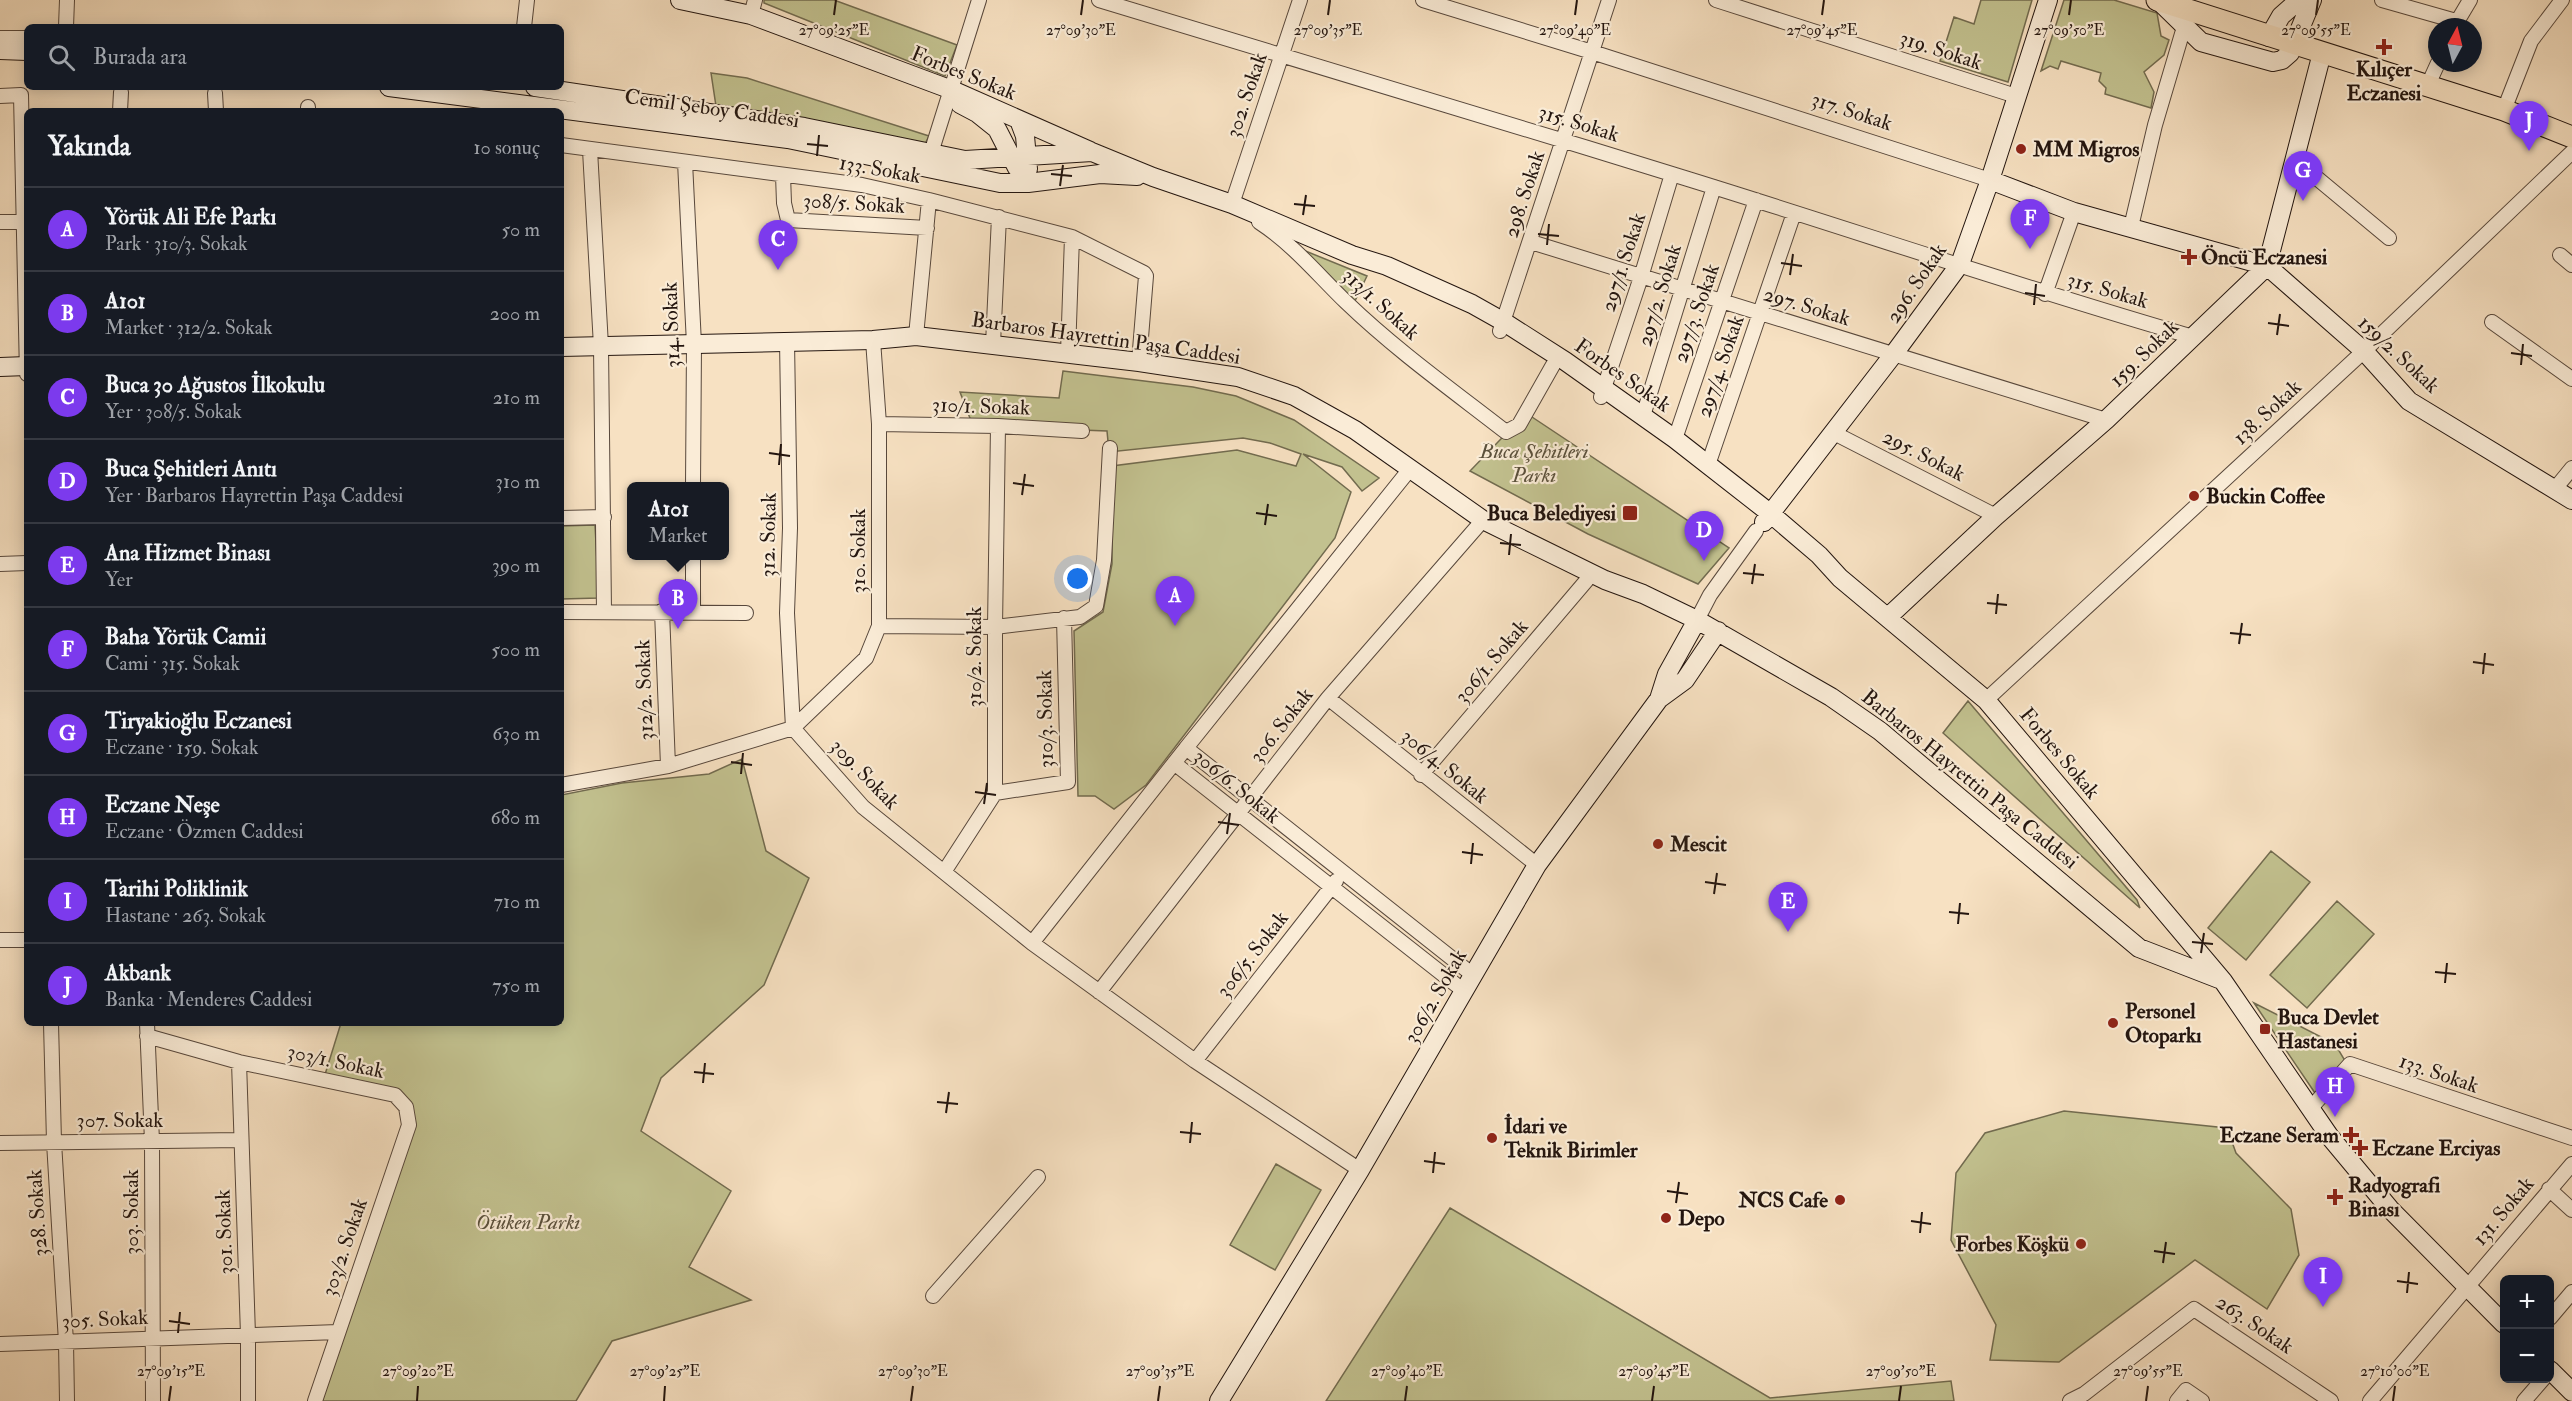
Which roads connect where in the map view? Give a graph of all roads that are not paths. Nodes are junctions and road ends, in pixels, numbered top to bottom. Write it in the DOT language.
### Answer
graph roads {
  1 [pos="68,0"];
  2 [pos="527,0"];
  3 [pos="680,0"];
  4 [pos="979,0"];
  5 [pos="1099,0"];
  6 [pos="1300,0"];
  7 [pos="1423,0"];
  8 [pos="1609,0"];
  9 [pos="1716,0"];
  10 [pos="2048,0"];
  11 [pos="2157,0"];
  12 [pos="2299,0"];
  13 [pos="2312,0"];
  14 [pos="2382,0"];
  15 [pos="2470,0"];
  16 [pos="2562,0"];
  17 [pos="753,7"];
  18 [pos="2437,18"];
  19 [pos="2459,18"];
  20 [pos="66,24"];
  21 [pos="524,24"];
  22 [pos="2184,27"];
  23 [pos="2269,37"];
  24 [pos="0,38"];
  25 [pos="24,38"];
  26 [pos="2293,44"];
  27 [pos="0,50"];
  28 [pos="24,51"];
  29 [pos="1592,52"];
  30 [pos="2322,53"];
  31 [pos="1281,56"];
  32 [pos="0,61"];
  33 [pos="24,62"];
  34 [pos="2434,72"];
  35 [pos="2427,85"];
  36 [pos="411,90"];
  37 [pos="556,90"];
  38 [pos="952,90"];
  39 [pos="121,92"];
  40 [pos="215,93"];
  41 [pos="0,96"];
  42 [pos="2016,96"];
  43 [pos="120,108"];
  44 [pos="216,108"];
  45 [pos="546,108"];
  46 [pos="564,110"];
  47 [pos="2504,110"];
  48 [pos="1019,120"];
  49 [pos="2572,137"];
  50 [pos="1564,140"];
  51 [pos="564,146"];
  52 [pos="590,150"];
  53 [pos="1092,152"];
  54 [pos="2572,152"];
  55 [pos="931,153"];
  56 [pos="1020,158"];
  57 [pos="2294,159"];
  58 [pos="685,162"];
  59 [pos="1672,174"];
  60 [pos="783,175"];
  61 [pos="1153,177"];
  62 [pos="1990,180"];
  63 [pos="1028,183"];
  64 [pos="1714,187"];
  65 [pos="24,190"];
  66 [pos="929,200"];
  67 [pos="1756,200"];
  68 [pos="1232,204"];
  69 [pos="2074,212"];
  70 [pos="1794,213"];
  71 [pos="999,217"];
  72 [pos="0,222"];
  73 [pos="24,222"];
  74 [pos="2130,226"];
  75 [pos="927,228"];
  76 [pos="1072,237"];
  77 [pos="2389,237"];
  78 [pos="1531,242"];
  79 [pos="2560,255"];
  80 [pos="1960,264"];
  81 [pos="2572,265"];
  82 [pos="2267,266"];
  83 [pos="1641,277"];
  84 [pos="1683,290"];
  85 [pos="2045,294"];
  86 [pos="1722,302"];
  87 [pos="1760,314"];
  88 [pos="2492,322"];
  89 [pos="1502,327"];
  90 [pos="916,336"];
  91 [pos="2193,337"];
  92 [pos="873,340"];
  93 [pos="787,341"];
  94 [pos="694,344"];
  95 [pos="993,344"];
  96 [pos="601,346"];
  97 [pos="564,347"];
  98 [pos="2364,351"];
  99 [pos="1068,353"];
  100 [pos="1893,355"];
  101 [pos="1139,362"];
  102 [pos="1553,365"];
  103 [pos="24,366"];
  104 [pos="0,367"];
  105 [pos="2572,379"];
  106 [pos="1602,393"];
  107 [pos="1643,416"];
  108 [pos="2106,420"];
  109 [pos="879,424"];
  110 [pos="998,426"];
  111 [pos="1082,431"];
  112 [pos="1832,432"];
  113 [pos="1675,439"];
  114 [pos="1110,448"];
  115 [pos="1708,465"];
  116 [pos="2572,468"];
  117 [pos="1410,469"];
  118 [pos="693,482"];
  119 [pos="2554,490"];
  120 [pos="2572,500"];
  121 [pos="1996,516"];
  122 [pos="604,517"];
  123 [pos="564,518"];
  124 [pos="1483,520"];
  125 [pos="1764,522"];
  126 [pos="693,560"];
  127 [pos="0,564"];
  128 [pos="24,564"];
  129 [pos="1592,574"];
  130 [pos="604,611"];
  131 [pos="662,611"];
  132 [pos="693,611"];
  133 [pos="564,612"];
  134 [pos="746,613"];
  135 [pos="1888,617"];
  136 [pos="1064,618"];
  137 [pos="1697,620"];
  138 [pos="879,626"];
  139 [pos="995,627"];
  140 [pos="1718,631"];
  141 [pos="1328,698"];
  142 [pos="1659,699"];
  143 [pos="1986,700"];
  144 [pos="793,728"];
  145 [pos="1185,748"];
  146 [pos="1174,763"];
  147 [pos="668,766"];
  148 [pos="1421,775"];
  149 [pos="564,784"];
  150 [pos="995,793"];
  151 [pos="1249,800"];
  152 [pos="1237,813"];
  153 [pos="1537,865"];
  154 [pos="944,872"];
  155 [pos="1343,873"];
  156 [pos="1331,887"];
  157 [pos="0,940"];
  158 [pos="24,940"];
  159 [pos="1032,943"];
  160 [pos="1473,975"];
  161 [pos="2223,981"];
  162 [pos="1099,992"];
  163 [pos="1464,992"];
  164 [pos="51,1026"];
  165 [pos="147,1029"];
  166 [pos="1195,1061"];
  167 [pos="239,1062"];
  168 [pos="406,1107"];
  169 [pos="2310,1109"];
  170 [pos="2572,1138"];
  171 [pos="241,1140"];
  172 [pos="152,1141"];
  173 [pos="54,1142"];
  174 [pos="0,1143"];
  175 [pos="2572,1164"];
  176 [pos="1360,1170"];
  177 [pos="1038,1177"];
  178 [pos="2549,1189"];
  179 [pos="2572,1210"];
  180 [pos="2467,1287"];
  181 [pos="2572,1292"];
  182 [pos="933,1296"];
  183 [pos="2554,1313"];
  184 [pos="2500,1319"];
  185 [pos="338,1332"];
  186 [pos="248,1335"];
  187 [pos="152,1338"];
  188 [pos="66,1342"];
  189 [pos="0,1344"];
  190 [pos="2554,1377"];
  191 [pos="2540,1383"];
  192 [pos="2572,1392"];
  193 [pos="2088,1397"];
  194 [pos="2378,1398"];
  195 [pos="67,1401"];
  196 [pos="153,1401"];
  197 [pos="248,1401"];
  198 [pos="315,1401"];
  199 [pos="1219,1401"];
  200 [pos="2070,1401"];
  201 [pos="2177,1401"];
  202 [pos="2202,1401"];
  203 [pos="2331,1401"];
  204 [pos="2524,1401"];
  1 -- 20 [label="street"];
  2 -- 21 [label="street"];
  3 -- 17 [label="main road, Forbes Sokak"];
  4 -- 38 [label="street"];
  5 -- 31 [label="street, 315. Sokak"];
  6 -- 31 [label="street, 302. Sokak"];
  7 -- 29 [label="street, 317. Sokak"];
  8 -- 29 [label="street, 298. Sokak"];
  9 -- 42 [label="street, 319. Sokak"];
  10 -- 42 [label="main road, 296. Sokak"];
  11 -- 22 [label="main road"];
  11 -- 23 [label="main road"];
  12 -- 23 [label="main road"];
  13 -- 26 [label="main road"];
  14 -- 18 [label="street"];
  15 -- 19 [label="street"];
  16 -- 47 [label="street"];
  17 -- 38 [label="main road, Forbes Sokak"];
  22 -- 26 [label="main road"];
  22 -- 74 [label="street"];
  23 -- 26 [label="main road"];
  24 -- 25 [label="street"];
  26 -- 30 [label="main road"];
  27 -- 28 [label="main road"];
  29 -- 50 [label="street, 298. Sokak"];
  29 -- 62 [label="street, 317. Sokak"];
  30 -- 35 [label="main road"];
  30 -- 57 [label="main road"];
  31 -- 50 [label="street, 315. Sokak"];
  31 -- 68 [label="street, 302. Sokak"];
  32 -- 33 [label="main road"];
  34 -- 35 [label="street"];
  35 -- 47 [label="main road"];
  36 -- 45 [label="main road, Cemil Şeboy Caddesi"];
  37 -- 55 [label="main road, Cemil Şeboy Caddesi"];
  38 -- 48 [label="main road, Forbes Sokak"];
  38 -- 55 [label="street"];
  38 -- 56 [label="main road"];
  39 -- 43 [label="street"];
  40 -- 44 [label="street"];
  41 -- 65 [label="street"];
  42 -- 62 [label="main road, 296. Sokak"];
  46 -- 63 [label="main road, Cemil Şeboy Caddesi"];
  47 -- 49 [label="main road"];
  48 -- 53 [label="main road, Forbes Sokak"];
  48 -- 56 [label="main road"];
  50 -- 59 [label="street, 315. Sokak"];
  50 -- 78 [label="street, 298. Sokak"];
  51 -- 52 [label="street, 133. Sokak"];
  52 -- 58 [label="street, 133. Sokak"];
  52 -- 96 [label="street"];
  53 -- 56 [label="main road, Forbes Sokak"];
  53 -- 61 [label="main road, Forbes Sokak"];
  54 -- 98 [label="street, 138. Sokak"];
  55 -- 56 [label="main road, Forbes Sokak"];
  56 -- 63 [label="main road"];
  57 -- 77 [label="street"];
  57 -- 82 [label="main road"];
  58 -- 60 [label="street, 133. Sokak"];
  58 -- 94 [label="street, 314. Sokak"];
  59 -- 64 [label="street, 315. Sokak"];
  59 -- 83 [label="street, 297/1. Sokak"];
  60 -- 66 [label="street, 133. Sokak"];
  60 -- 75 [label="street, 308/5. Sokak"];
  61 -- 63 [label="main road, Cemil Şeboy Caddesi"];
  61 -- 68 [label="main road, Forbes Sokak"];
  62 -- 69 [label="main road, 317. Sokak"];
  62 -- 80 [label="main road, 296. Sokak"];
  64 -- 67 [label="street, 315. Sokak"];
  64 -- 84 [label="street, 297/2. Sokak"];
  66 -- 71 [label="street, 133. Sokak"];
  66 -- 75 [label="street"];
  67 -- 70 [label="street, 315. Sokak"];
  67 -- 86 [label="street, 297/3. Sokak"];
  68 -- 89 [label="main road, Forbes Sokak"];
  68 -- 102 [label="street, 313/1. Sokak"];
  69 -- 74 [label="main road, 317. Sokak"];
  69 -- 85 [label="street, 315. Sokak"];
  70 -- 80 [label="street, 315. Sokak"];
  70 -- 87 [label="street, 297/4. Sokak"];
  71 -- 76 [label="street, 133. Sokak"];
  71 -- 95 [label="street"];
  72 -- 73 [label="street"];
  74 -- 82 [label="main road, 317. Sokak"];
  75 -- 90 [label="street"];
  76 -- 99 [label="street"];
  76 -- 101 [label="street, 133. Sokak"];
  78 -- 83 [label="street, 297. Sokak"];
  78 -- 89 [label="street, 298. Sokak"];
  79 -- 81 [label="street"];
  80 -- 85 [label="street, 315. Sokak"];
  80 -- 100 [label="main road, 296. Sokak"];
  82 -- 91 [label="main road, 159. Sokak"];
  82 -- 98 [label="main road, 159/2. Sokak"];
  83 -- 84 [label="street, 297. Sokak"];
  83 -- 106 [label="street, 297/1. Sokak"];
  84 -- 86 [label="street, 297. Sokak"];
  84 -- 107 [label="street, 297/2. Sokak"];
  85 -- 91 [label="street, 315. Sokak"];
  86 -- 87 [label="street, 297. Sokak"];
  86 -- 113 [label="street, 297/3. Sokak"];
  87 -- 100 [label="street, 297. Sokak"];
  87 -- 115 [label="street, 297/4. Sokak"];
  88 -- 105 [label="street"];
  89 -- 102 [label="main road, Forbes Sokak"];
  89 -- 106 [label="main road, Forbes Sokak"];
  90 -- 92 [label="main road, Barbaros Hayrettin Paşa Caddesi"];
  90 -- 95 [label="main road, Barbaros Hayrettin Paşa Caddesi"];
  91 -- 108 [label="main road, 159. Sokak"];
  92 -- 93 [label="main road, Barbaros Hayrettin Paşa Caddesi"];
  92 -- 109 [label="street, 310. Sokak"];
  93 -- 94 [label="main road, Barbaros Hayrettin Paşa Caddesi"];
  93 -- 144 [label="street, 312. Sokak"];
  94 -- 96 [label="main road, Barbaros Hayrettin Paşa Caddesi"];
  94 -- 118 [label="street, 314. Sokak"];
  95 -- 99 [label="main road, Barbaros Hayrettin Paşa Caddesi"];
  96 -- 97 [label="main road, Barbaros Hayrettin Paşa Caddesi"];
  96 -- 122 [label="street"];
  98 -- 119 [label="main road, 159/2. Sokak"];
  98 -- 143 [label="street, 138. Sokak"];
  99 -- 101 [label="main road, Barbaros Hayrettin Paşa Caddesi"];
  100 -- 108 [label="street, 297. Sokak"];
  100 -- 112 [label="main road, 296. Sokak"];
  101 -- 117 [label="main road, Barbaros Hayrettin Paşa Caddesi"];
  102 -- 106 [label="main road, Forbes Sokak"];
  103 -- 104 [label="main road"];
  106 -- 107 [label="main road, Forbes Sokak"];
  106 -- 125 [label="main road, Forbes Sokak"];
  107 -- 113 [label="main road, Forbes Sokak"];
  108 -- 121 [label="main road, 159. Sokak"];
  109 -- 110 [label="street, 310/1. Sokak"];
  109 -- 138 [label="street, 310. Sokak"];
  110 -- 111 [label="street, 310/1. Sokak"];
  110 -- 139 [label="street, 310/2. Sokak"];
  112 -- 121 [label="street, 295. Sokak"];
  112 -- 125 [label="main road, 296. Sokak"];
  113 -- 115 [label="main road, Forbes Sokak"];
  114 -- 136 [label="street"];
  115 -- 125 [label="main road, Forbes Sokak"];
  116 -- 119 [label="street"];
  117 -- 124 [label="main road, Barbaros Hayrettin Paşa Caddesi"];
  117 -- 145 [label="street"];
  119 -- 120 [label="main road, 159/2. Sokak"];
  121 -- 135 [label="main road, 159. Sokak"];
  122 -- 123 [label="street"];
  122 -- 130 [label="street"];
  124 -- 129 [label="main road, Barbaros Hayrettin Paşa Caddesi"];
  124 -- 141 [label="street, 306. Sokak"];
  125 -- 135 [label="main road, Forbes Sokak"];
  125 -- 137 [label="street"];
  126 -- 132 [label="street"];
  127 -- 128 [label="street"];
  129 -- 137 [label="main road, Barbaros Hayrettin Paşa Caddesi"];
  129 -- 148 [label="street, 306/1. Sokak"];
  130 -- 131 [label="street"];
  130 -- 133 [label="street"];
  131 -- 132 [label="street"];
  131 -- 147 [label="street, 312/2. Sokak"];
  132 -- 134 [label="street"];
  135 -- 143 [label="main road, Forbes Sokak"];
  136 -- 139 [label="street"];
  136 -- 150 [label="street, 310/3. Sokak"];
  137 -- 140 [label="main road, Barbaros Hayrettin Paşa Caddesi"];
  137 -- 142 [label="main road, 306/2. Sokak"];
  138 -- 139 [label="street"];
  138 -- 144 [label="street, 310. Sokak"];
  139 -- 150 [label="street, 310/2. Sokak"];
  140 -- 142 [label="main road"];
  140 -- 161 [label="main road, Barbaros Hayrettin Paşa Caddesi"];
  141 -- 148 [label="street, 306/4. Sokak"];
  141 -- 151 [label="street, 306. Sokak"];
  142 -- 153 [label="main road, 306/2. Sokak"];
  143 -- 161 [label="main road, Forbes Sokak"];
  144 -- 147 [label="street"];
  144 -- 154 [label="street, 309. Sokak"];
  145 -- 146 [label="street, 306/6. Sokak"];
  145 -- 151 [label="street, 306/6. Sokak"];
  146 -- 152 [label="street, 306/6. Sokak"];
  146 -- 159 [label="street"];
  147 -- 149 [label="street"];
  148 -- 153 [label="street, 306/4. Sokak"];
  150 -- 154 [label="street"];
  151 -- 152 [label="street, 306. Sokak"];
  151 -- 155 [label="street, 306/6. Sokak"];
  152 -- 156 [label="street, 306/6. Sokak"];
  152 -- 162 [label="street, 306. Sokak"];
  153 -- 160 [label="main road, 306/2. Sokak"];
  154 -- 159 [label="street, 309. Sokak"];
  155 -- 156 [label="street, 306/5. Sokak"];
  155 -- 160 [label="street, 306/6. Sokak"];
  156 -- 163 [label="street, 306/6. Sokak"];
  156 -- 166 [label="street, 306/5. Sokak"];
  157 -- 158 [label="street"];
  159 -- 162 [label="street, 309. Sokak"];
  160 -- 163 [label="main road, 306/2. Sokak"];
  161 -- 169 [label="main road, Forbes Sokak"];
  162 -- 166 [label="street, 309. Sokak"];
  163 -- 176 [label="main road, 306/2. Sokak"];
  164 -- 173 [label="street, 328. Sokak"];
  165 -- 167 [label="street, 303/1. Sokak"];
  165 -- 172 [label="street, 303. Sokak"];
  166 -- 176 [label="street, 309. Sokak"];
  167 -- 168 [label="street, 303/1. Sokak"];
  167 -- 171 [label="street, 301. Sokak"];
  168 -- 185 [label="street, 303/2. Sokak"];
  169 -- 170 [label="street, 133. Sokak"];
  169 -- 180 [label="main road, Forbes Sokak"];
  171 -- 172 [label="street, 307. Sokak"];
  171 -- 186 [label="street, 301. Sokak"];
  172 -- 173 [label="street, 307. Sokak"];
  172 -- 187 [label="street, 303. Sokak"];
  173 -- 174 [label="street, 307. Sokak"];
  173 -- 188 [label="street, 328. Sokak"];
  175 -- 178 [label="street, 131. Sokak"];
  176 -- 199 [label="main road, 306/2. Sokak"];
  177 -- 182 [label="street"];
  178 -- 179 [label="street"];
  178 -- 180 [label="street, 131. Sokak"];
  180 -- 184 [label="main road, Forbes Sokak"];
  180 -- 194 [label="street, 131. Sokak"];
  181 -- 183 [label="street"];
  185 -- 186 [label="street, 305. Sokak"];
  185 -- 198 [label="street, 303/2. Sokak"];
  186 -- 187 [label="street, 305. Sokak"];
  186 -- 197 [label="street, 301. Sokak"];
  187 -- 188 [label="street, 305. Sokak"];
  187 -- 196 [label="street, 303. Sokak"];
  188 -- 189 [label="street, 305. Sokak"];
  188 -- 195 [label="street, 328. Sokak"];
  190 -- 192 [label="main road"];
  191 -- 204 [label="street"];
  193 -- 200 [label="street, 263. Sokak"];
  193 -- 203 [label="street, 263. Sokak"];
  201 -- 202 [label="street"];
}
